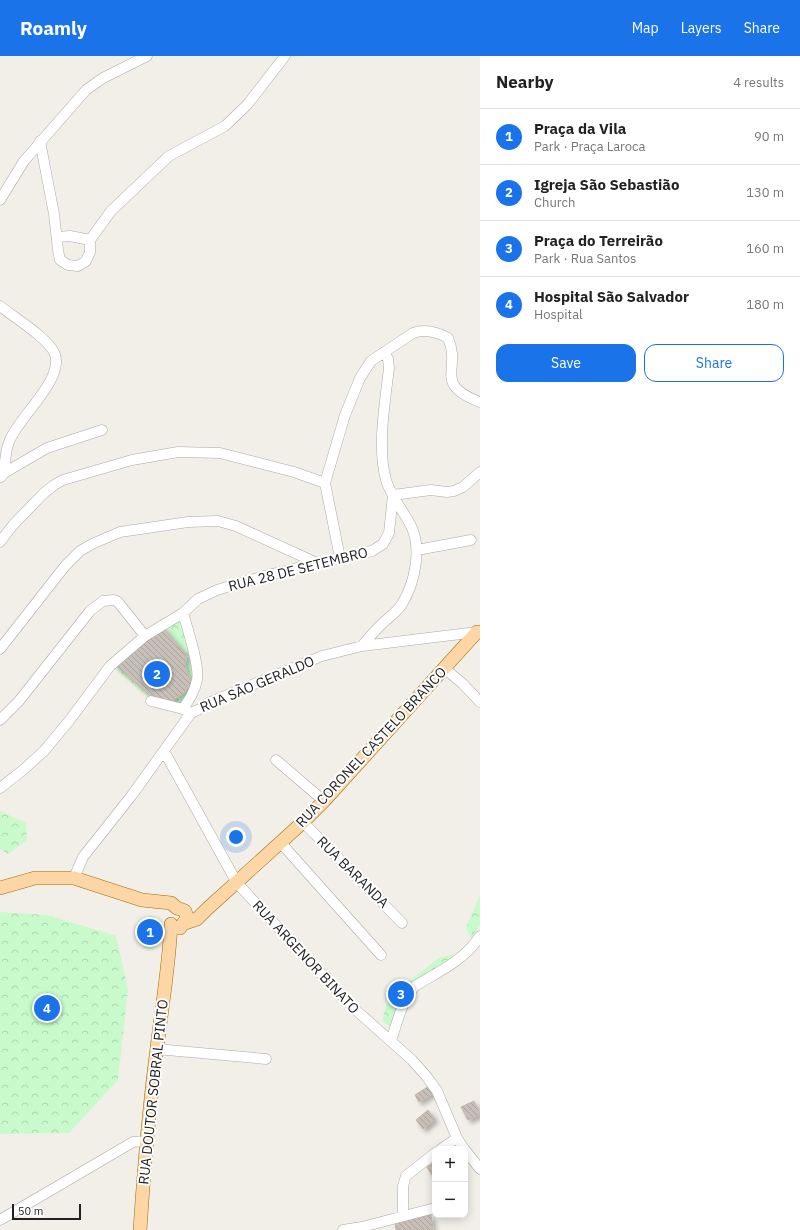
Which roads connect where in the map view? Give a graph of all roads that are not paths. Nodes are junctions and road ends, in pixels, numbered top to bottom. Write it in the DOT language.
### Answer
graph roads {
  1 [pos="147,56"];
  2 [pos="285,56"];
  3 [pos="40,141"];
  4 [pos="0,200"];
  5 [pos="57,237"];
  6 [pos="90,240"];
  7 [pos="0,306"];
  8 [pos="384,352"];
  9 [pos="480,402"];
  10 [pos="102,430"];
  11 [pos="480,472"];
  12 [pos="2,476"];
  13 [pos="325,483"];
  14 [pos="393,495"];
  15 [pos="471,540"];
  16 [pos="0,542"];
  17 [pos="417,550"];
  18 [pos="340,558"];
  19 [pos="317,562"];
  20 [pos="183,613"];
  21 [pos="479,633"];
  22 [pos="145,636"];
  23 [pos="362,646"];
  24 [pos="0,649"];
  25 [pos="444,668"];
  26 [pos="151,701"];
  27 [pos="480,702"];
  28 [pos="187,711"];
  29 [pos="0,720"];
  30 [pos="164,751"];
  31 [pos="276,760"];
  32 [pos="0,788"];
  33 [pos="324,801"];
  34 [pos="303,822"];
  35 [pos="280,842"];
  36 [pos="74,878"];
  37 [pos="237,883"];
  38 [pos="0,888"];
  39 [pos="177,917"];
  40 [pos="402,923"];
  41 [pos="480,936"];
  42 [pos="381,955"];
  43 [pos="391,1041"];
  44 [pos="156,1049"];
  45 [pos="266,1059"];
  46 [pos="457,1138"];
  47 [pos="147,1141"];
  48 [pos="445,1146"];
  49 [pos="463,1146"];
  50 [pos="468,1153"];
  51 [pos="432,1156"];
  52 [pos="480,1169"];
  53 [pos="431,1209"];
  54 [pos="403,1216"];
  55 [pos="0,1220"];
  56 [pos="365,1228"];
  57 [pos="140,1230"];
  58 [pos="343,1230"];
  1 -- 3 [label="street"];
  2 -- 6 [label="street"];
  3 -- 4 [label="street"];
  3 -- 5 [label="street"];
  5 -- 6 [label="street"];
  5 -- 6 [label="street"];
  7 -- 12 [label="street"];
  8 -- 9 [label="street"];
  8 -- 13 [label="street"];
  8 -- 14 [label="street"];
  10 -- 12 [label="street"];
  11 -- 14 [label="street"];
  13 -- 16 [label="street"];
  13 -- 18 [label="street"];
  14 -- 17 [label="street"];
  14 -- 18 [label="street, RUA 28 DE SETEMBRO"];
  15 -- 17 [label="street"];
  17 -- 23 [label="street"];
  18 -- 19 [label="street, RUA 28 DE SETEMBRO"];
  19 -- 20 [label="street, RUA 28 DE SETEMBRO"];
  19 -- 24 [label="street"];
  20 -- 22 [label="street, RUA 28 DE SETEMBRO"];
  20 -- 28 [label="street"];
  21 -- 23 [label="street, RUA SÃO GERALDO"];
  21 -- 25 [label="main road, RUA CORONEL CASTELO BRANCO"];
  22 -- 29 [label="street"];
  22 -- 32 [label="street, RUA 28 DE SETEMBRO"];
  23 -- 28 [label="street, RUA SÃO GERALDO"];
  25 -- 27 [label="street"];
  25 -- 33 [label="main road, RUA CORONEL CASTELO BRANCO"];
  26 -- 28 [label="street"];
  28 -- 30 [label="street, RUA SÃO GERALDO"];
  30 -- 36 [label="street, RUA SÃO GERALDO"];
  30 -- 37 [label="street, RUA ARGENOR BINATO"];
  31 -- 33 [label="street"];
  33 -- 34 [label="main road, RUA CORONEL CASTELO BRANCO"];
  34 -- 35 [label="main road, RUA CORONEL CASTELO BRANCO"];
  34 -- 40 [label="street, RUA BARANDA"];
  35 -- 37 [label="main road, RUA CORONEL CASTELO BRANCO"];
  35 -- 42 [label="street"];
  36 -- 38 [label="main road"];
  36 -- 39 [label="main road"];
  37 -- 39 [label="main road, RUA CORONEL CASTELO BRANCO"];
  37 -- 43 [label="street, RUA ARGENOR BINATO"];
  39 -- 44 [label="main road, RUA DOUTOR SOBRAL PINTO"];
  41 -- 43 [label="street"];
  43 -- 46 [label="street, RUA ARGENOR BINATO"];
  44 -- 45 [label="street"];
  44 -- 47 [label="main road, RUA DOUTOR SOBRAL PINTO"];
  46 -- 48 [label="street"];
  46 -- 49 [label="street, RUA ARGENOR BINATO"];
  47 -- 55 [label="street"];
  47 -- 57 [label="main road, RUA DOUTOR SOBRAL PINTO"];
  50 -- 52 [label="street, RUA ARGENOR BINATO"];
  51 -- 54 [label="street"];
  53 -- 54 [label="street"];
  54 -- 56 [label="street"];
  56 -- 58 [label="street"];
}
